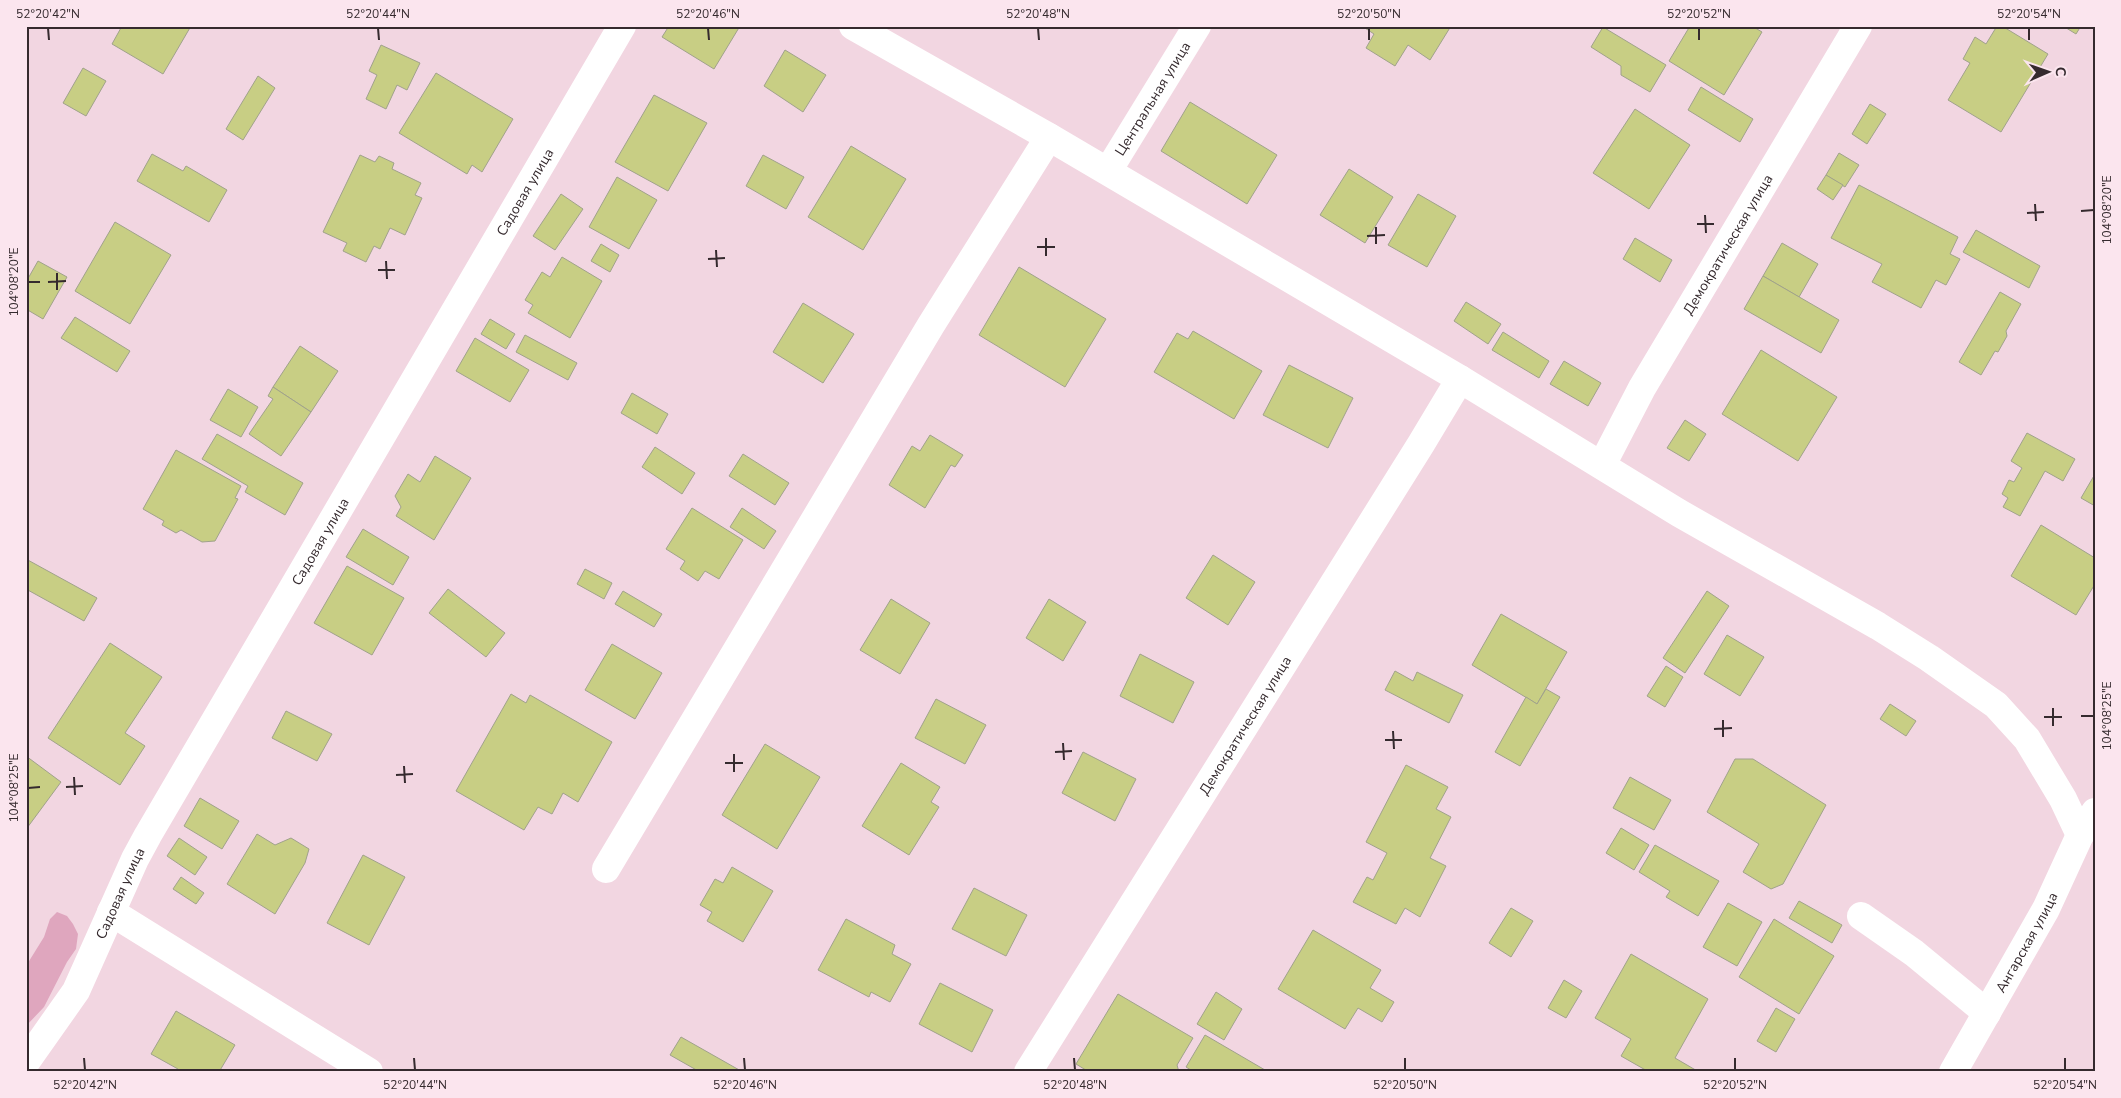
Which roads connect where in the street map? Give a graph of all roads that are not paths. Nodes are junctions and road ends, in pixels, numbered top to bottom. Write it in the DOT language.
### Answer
graph roads {
  1 [pos="622,26"];
  2 [pos="853,26"];
  3 [pos="1197,26"];
  4 [pos="1858,26"];
  5 [pos="1049,136"];
  6 [pos="1108,171"];
  7 [pos="1460,379"];
  8 [pos="1602,466"];
  9 [pos="2095,812"];
  10 [pos="2080,835"];
  11 [pos="606,869"];
  12 [pos="111,912"];
  13 [pos="1860,916"];
  14 [pos="1987,1013"];
  15 [pos="26,1062"];
  16 [pos="369,1072"];
  17 [pos="1028,1072"];
  18 [pos="1954,1072"];
  1 -- 12 [label="street, Садовая улица"];
  2 -- 5 [label="street"];
  3 -- 6 [label="street, Центральная улица"];
  4 -- 8 [label="street, Демократическая улица"];
  5 -- 6 [label="street"];
  5 -- 11 [label="street"];
  6 -- 7 [label="street"];
  7 -- 8 [label="street"];
  7 -- 17 [label="street, Демократическая улица"];
  8 -- 10 [label="street"];
  9 -- 10 [label="street, Ангарская улица"];
  10 -- 14 [label="street, Ангарская улица"];
  12 -- 15 [label="street, Садовая улица"];
  12 -- 16 [label="street"];
  13 -- 14 [label="street"];
  14 -- 18 [label="street, Ангарская улица"];
}
